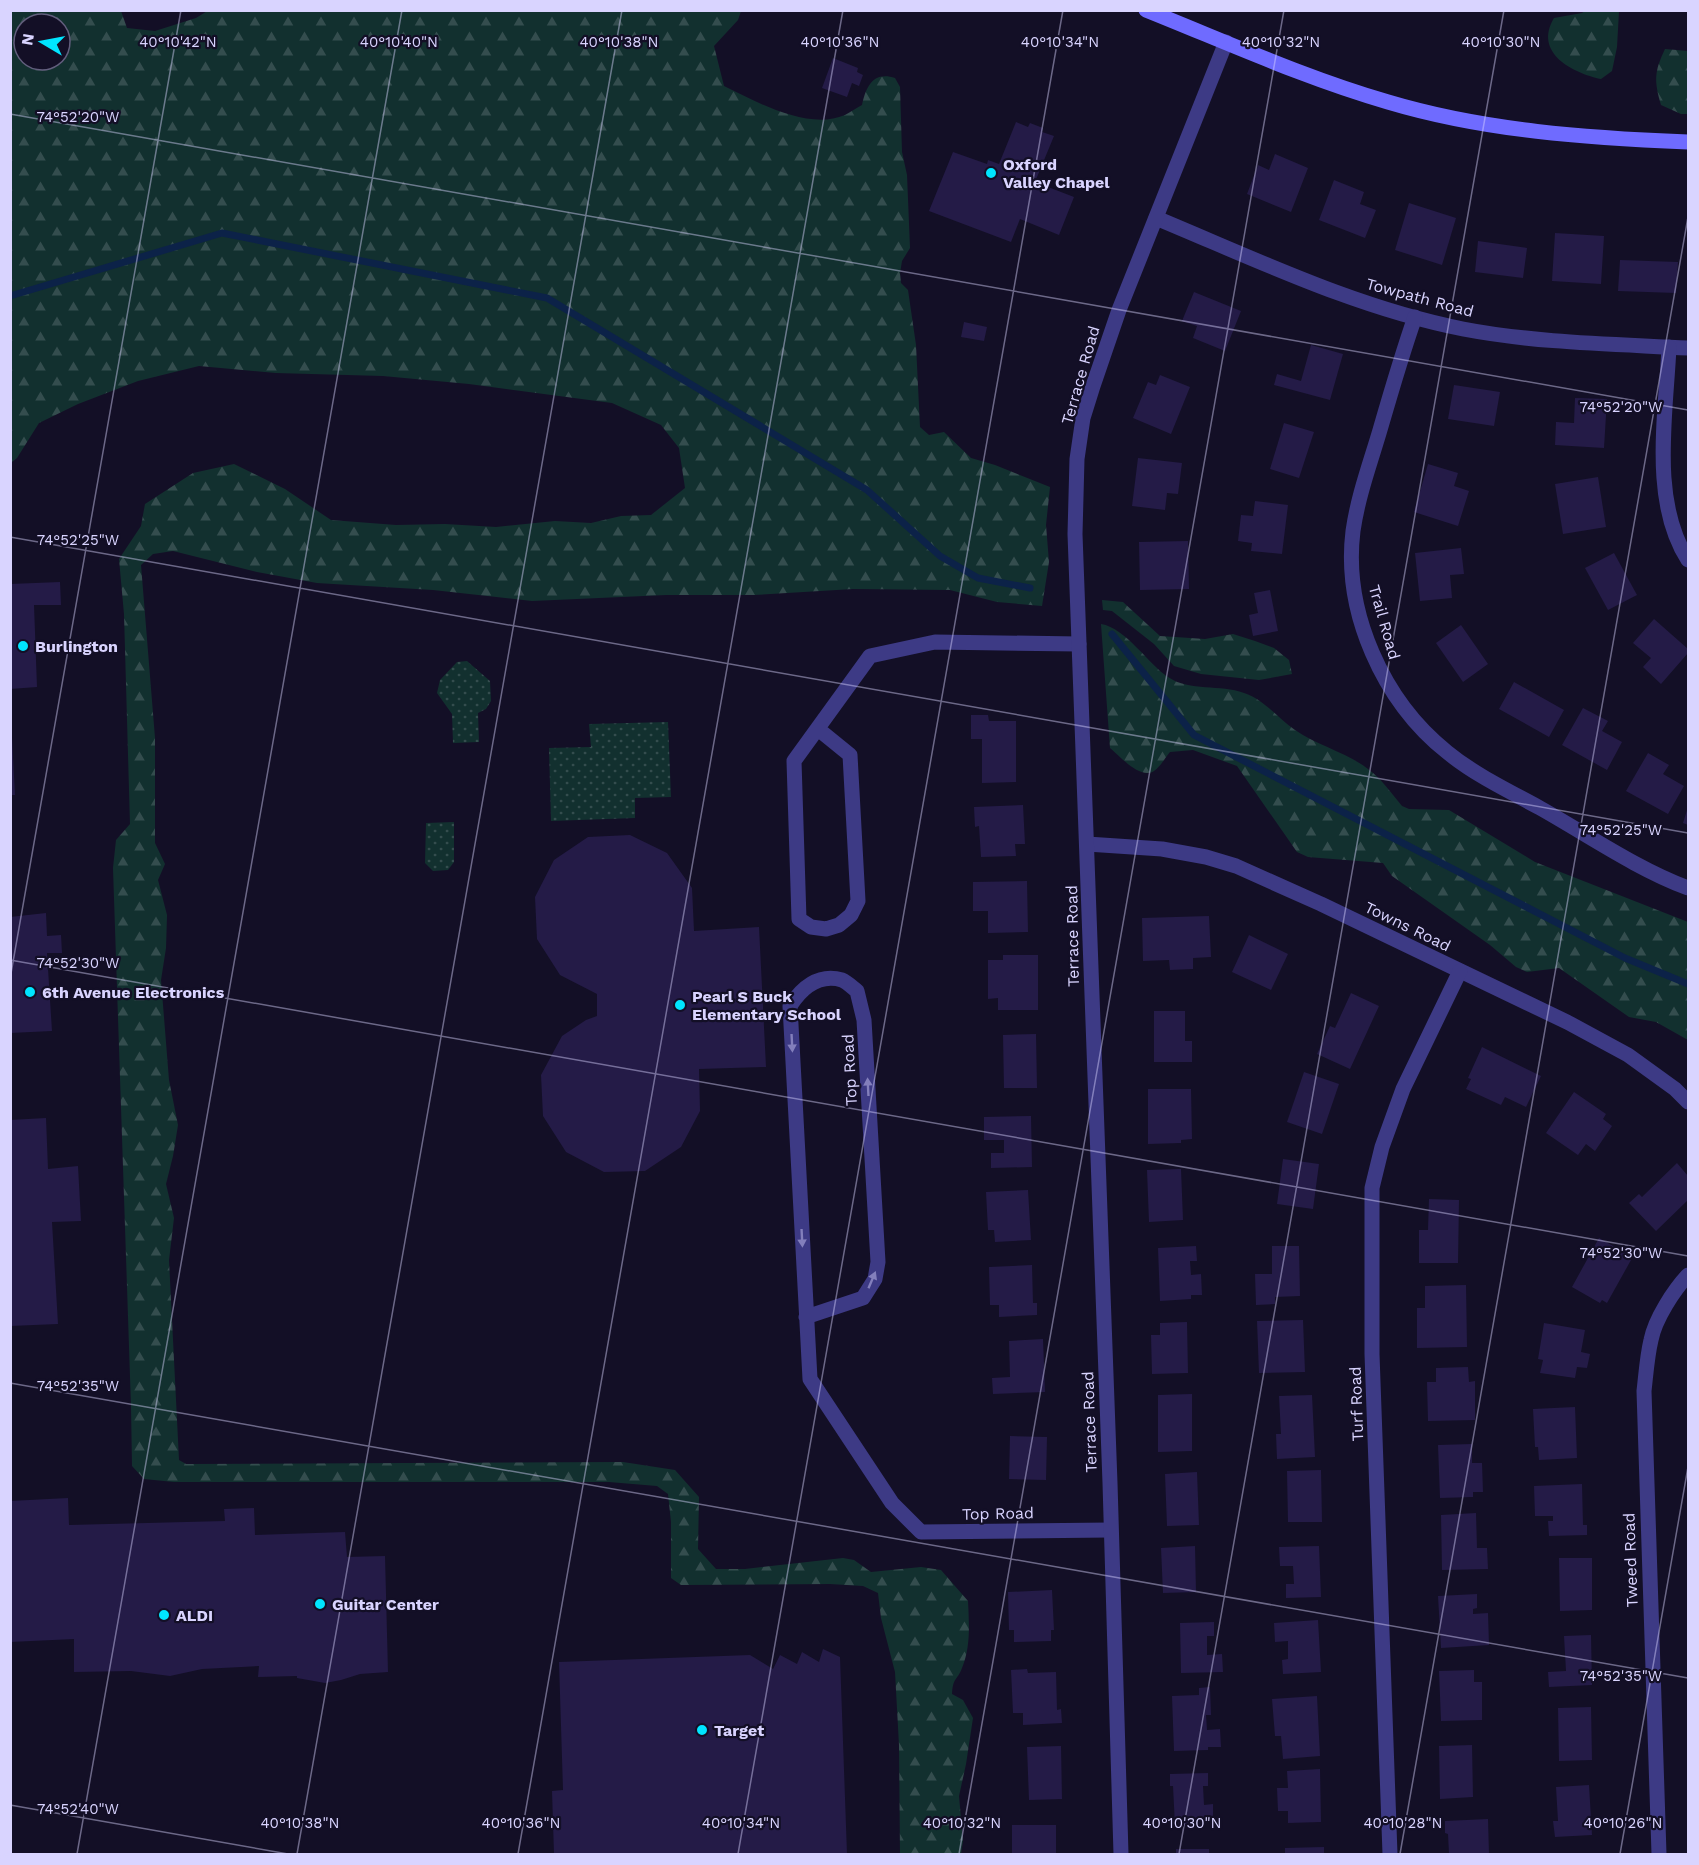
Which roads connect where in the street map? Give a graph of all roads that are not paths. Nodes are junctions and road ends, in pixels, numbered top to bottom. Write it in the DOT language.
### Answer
graph roads {
  1 [pos="1146,10"];
  2 [pos="1226,42"];
  3 [pos="1689,142"];
  4 [pos="1156,218"];
  5 [pos="1415,317"];
  6 [pos="1669,347"];
  7 [pos="1689,348"];
  8 [pos="1689,560"];
  9 [pos="1080,644"];
  10 [pos="818,729"];
  11 [pos="1087,844"];
  12 [pos="1689,888"];
  13 [pos="1460,971"];
  14 [pos="1689,1102"];
  15 [pos="1689,1275"];
  16 [pos="806,1317"];
  17 [pos="1110,1530"];
  18 [pos="1121,1854"];
  19 [pos="1390,1854"];
  20 [pos="1659,1854"];
  1 -- 2 [label="main road"];
  2 -- 3 [label="main road"];
  2 -- 4 [label="street, Terrace Road"];
  4 -- 5 [label="street, Towpath Road"];
  4 -- 9 [label="street, Terrace Road"];
  5 -- 6 [label="street, Towpath Road"];
  5 -- 12 [label="street, Trail Road"];
  6 -- 7 [label="street, Towpath Road"];
  6 -- 8 [label="street"];
  9 -- 10 [label="street"];
  9 -- 11 [label="street, Terrace Road"];
  10 -- 10 [label="street"];
  11 -- 13 [label="street, Towns Road"];
  11 -- 17 [label="street, Terrace Road"];
  13 -- 14 [label="street, Towns Road"];
  13 -- 19 [label="street, Turf Road"];
  15 -- 20 [label="street, Tweed Road"];
  16 -- 16 [label="street, Top Road, one-way"];
  16 -- 17 [label="street, Top Road"];
  17 -- 18 [label="street, Terrace Road"];
}
